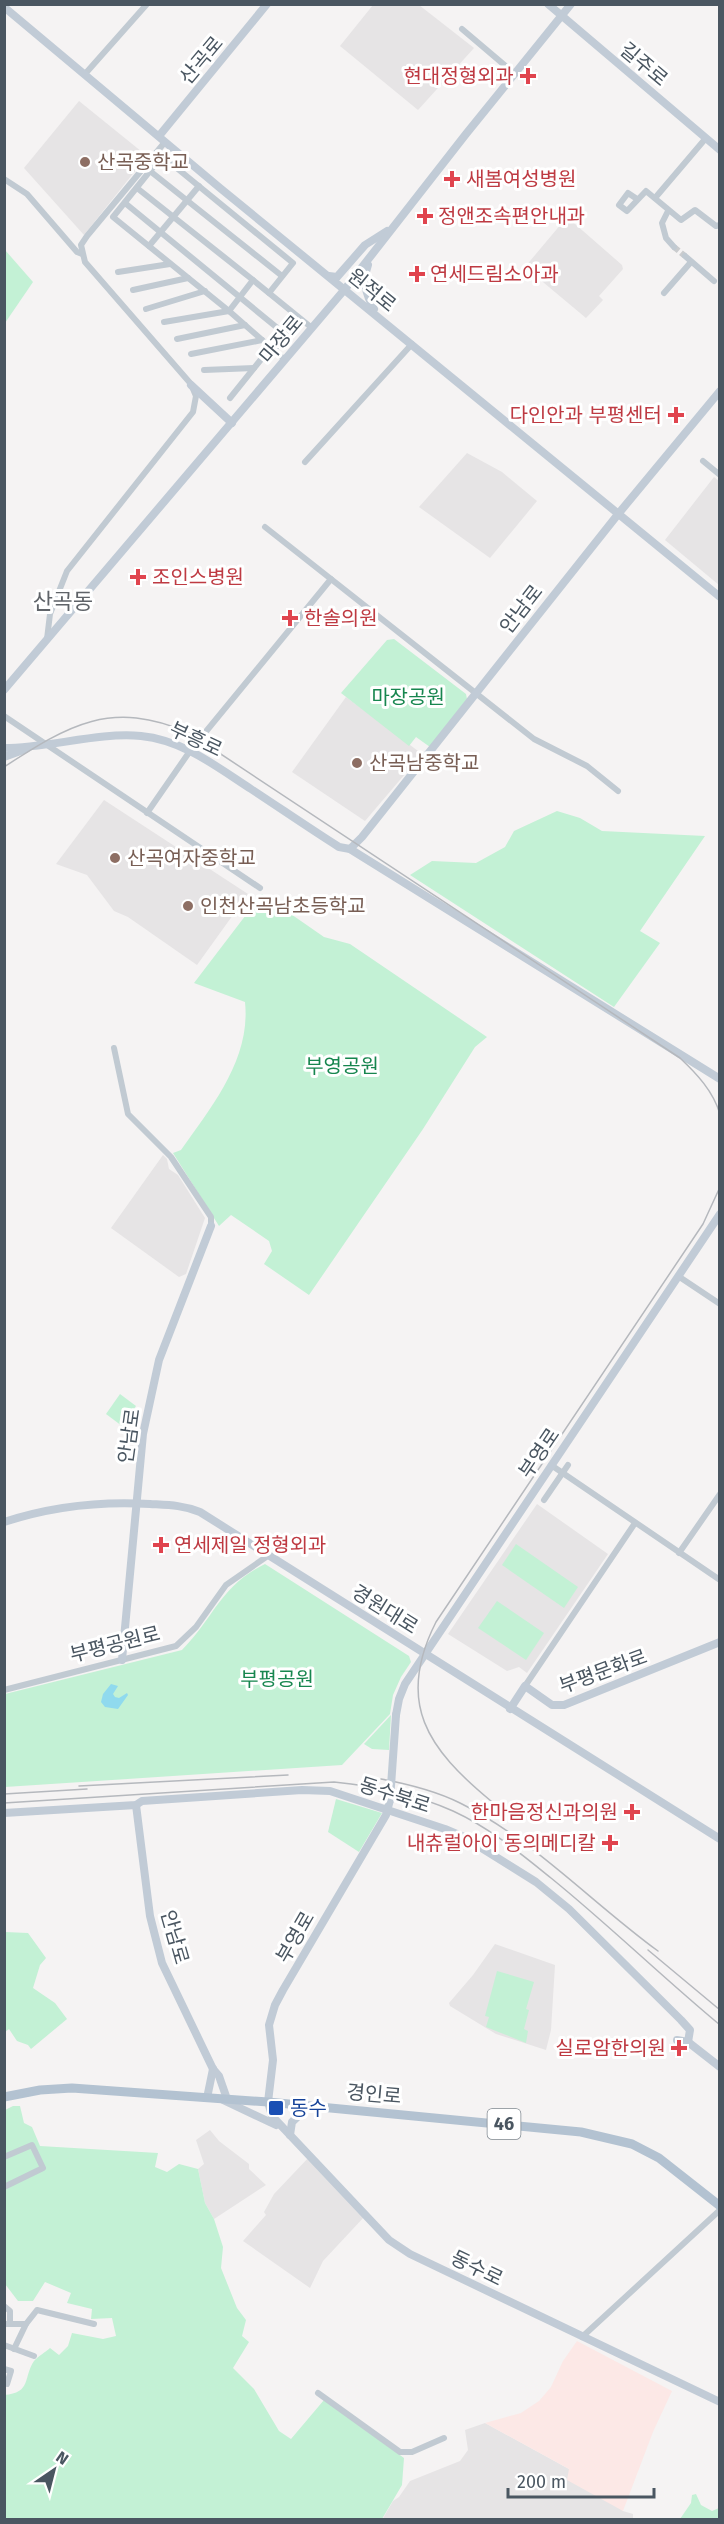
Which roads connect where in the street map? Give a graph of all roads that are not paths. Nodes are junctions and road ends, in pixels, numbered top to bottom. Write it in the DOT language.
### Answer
graph roads {
  1 [pos="147,4"];
  2 [pos="267,4"];
  3 [pos="548,4"];
  4 [pos="570,4"];
  5 [pos="4,7"];
  6 [pos="561,16"];
  7 [pos="462,29"];
  8 [pos="85,74"];
  9 [pos="515,74"];
  10 [pos="706,138"];
  11 [pos="162,139"];
  12 [pos="720,150"];
  13 [pos="150,171"];
  14 [pos="4,179"];
  15 [pos="199,186"];
  16 [pos="136,188"];
  17 [pos="655,198"];
  18 [pos="637,199"];
  19 [pos="187,200"];
  20 [pos="125,202"];
  21 [pos="668,211"];
  22 [pos="174,218"];
  23 [pos="720,225"];
  24 [pos="391,229"];
  25 [pos="161,232"];
  26 [pos="149,246"];
  27 [pos="674,247"];
  28 [pos="82,254"];
  29 [pos="371,256"];
  30 [pos="685,256"];
  31 [pos="691,262"];
  32 [pos="170,264"];
  33 [pos="118,272"];
  34 [pos="282,276"];
  35 [pos="329,276"];
  36 [pos="188,278"];
  37 [pos="253,280"];
  38 [pos="714,281"];
  39 [pos="345,289"];
  40 [pos="133,290"];
  41 [pos="205,291"];
  42 [pos="269,293"];
  43 [pos="664,293"];
  44 [pos="240,298"];
  45 [pos="146,309"];
  46 [pos="229,311"];
  47 [pos="377,315"];
  48 [pos="299,318"];
  49 [pos="164,322"];
  50 [pos="245,325"];
  51 [pos="312,328"];
  52 [pos="286,335"];
  53 [pos="177,339"];
  54 [pos="262,340"];
  55 [pos="412,344"];
  56 [pos="272,349"];
  57 [pos="191,354"];
  58 [pos="285,360"];
  59 [pos="254,368"];
  60 [pos="204,370"];
  61 [pos="191,384"];
  62 [pos="720,391"];
  63 [pos="230,398"];
  64 [pos="206,400"];
  65 [pos="193,412"];
  66 [pos="231,423"];
  67 [pos="703,461"];
  68 [pos="305,462"];
  69 [pos="720,475"];
  70 [pos="619,513"];
  71 [pos="265,527"];
  72 [pos="331,579"];
  73 [pos="720,597"];
  74 [pos="47,640"];
  75 [pos="4,690"];
  76 [pos="476,692"];
  77 [pos="4,716"];
  78 [pos="48,746"];
  79 [pos="4,748"];
  80 [pos="30,748"];
  81 [pos="190,751"];
  82 [pos="4,757"];
  83 [pos="618,791"];
  84 [pos="147,813"];
  85 [pos="350,849"];
  86 [pos="260,888"];
  87 [pos="114,1048"];
  88 [pos="720,1079"];
  89 [pos="720,1214"];
  90 [pos="211,1226"];
  91 [pos="678,1276"];
  92 [pos="720,1304"];
  93 [pos="551,1465"];
  94 [pos="568,1465"];
  95 [pos="562,1473"];
  96 [pos="720,1494"];
  97 [pos="544,1500"];
  98 [pos="138,1504"];
  99 [pos="4,1522"];
  100 [pos="635,1523"];
  101 [pos="679,1553"];
  102 [pos="269,1555"];
  103 [pos="720,1580"];
  104 [pos="720,1642"];
  105 [pos="425,1654"];
  106 [pos="122,1660"];
  107 [pos="525,1686"];
  108 [pos="4,1690"];
  109 [pos="510,1709"];
  110 [pos="136,1805"];
  111 [pos="387,1810"];
  112 [pos="4,1813"];
  113 [pos="720,1839"];
  114 [pos="677,2040"];
  115 [pos="688,2042"];
  116 [pos="720,2067"];
  117 [pos="213,2069"];
  118 [pos="4,2097"];
  119 [pos="207,2098"];
  120 [pos="223,2099"];
  121 [pos="268,2102"];
  122 [pos="309,2106"];
  123 [pos="288,2133"];
  124 [pos="4,2157"];
  125 [pos="4,2187"];
  126 [pos="720,2208"];
  127 [pos="4,2306"];
  128 [pos="7,2324"];
  129 [pos="26,2324"];
  130 [pos="94,2324"];
  131 [pos="582,2337"];
  132 [pos="4,2345"];
  133 [pos="14,2349"];
  134 [pos="34,2356"];
  135 [pos="4,2368"];
  136 [pos="7,2384"];
  137 [pos="318,2393"];
  138 [pos="720,2402"];
  139 [pos="444,2438"];
  1 -- 8 [label="street"];
  2 -- 11 [label="main road, 산곡로"];
  3 -- 6 [label="main road, 길주로"];
  4 -- 6 [label="main road, 마장로"];
  5 -- 8 [label="main road, 원적로"];
  6 -- 9 [label="main road, 마장로"];
  6 -- 10 [label="main road, 길주로"];
  7 -- 9 [label="street"];
  8 -- 11 [label="main road, 원적로"];
  9 -- 24 [label="main road, 마장로"];
  10 -- 12 [label="main road, 길주로"];
  10 -- 17 [label="street"];
  11 -- 28 [label="street"];
  11 -- 35 [label="main road, 원적로"];
  13 -- 15 [label="street"];
  13 -- 16 [label="street"];
  13 -- 19 [label="street"];
  14 -- 28 [label="street"];
  15 -- 19 [label="street"];
  15 -- 34 [label="street"];
  16 -- 20 [label="street"];
  16 -- 22 [label="street"];
  17 -- 18 [label="street"];
  17 -- 21 [label="street"];
  19 -- 22 [label="street"];
  19 -- 34 [label="street"];
  20 -- 25 [label="street"];
  20 -- 26 [label="street"];
  21 -- 23 [label="street"];
  21 -- 27 [label="street"];
  22 -- 25 [label="street"];
  22 -- 37 [label="street"];
  24 -- 29 [label="main road, 마장로"];
  24 -- 35 [label="main road"];
  25 -- 26 [label="street"];
  25 -- 44 [label="street"];
  26 -- 32 [label="street"];
  28 -- 61 [label="street"];
  29 -- 39 [label="main road, 마장로"];
  29 -- 47 [label="main road"];
  30 -- 31 [label="street"];
  31 -- 38 [label="street"];
  31 -- 43 [label="street"];
  32 -- 33 [label="street"];
  32 -- 36 [label="street"];
  34 -- 42 [label="street"];
  35 -- 39 [label="main road, 원적로"];
  36 -- 40 [label="street"];
  36 -- 41 [label="street"];
  37 -- 42 [label="street"];
  37 -- 44 [label="street"];
  39 -- 47 [label="main road, 원적로"];
  39 -- 51 [label="main road, 마장로"];
  41 -- 45 [label="street"];
  41 -- 46 [label="street"];
  42 -- 48 [label="street"];
  44 -- 46 [label="street"];
  44 -- 52 [label="street"];
  46 -- 49 [label="street"];
  46 -- 50 [label="street"];
  47 -- 55 [label="main road, 원적로"];
  48 -- 51 [label="street"];
  48 -- 52 [label="street"];
  50 -- 53 [label="street"];
  50 -- 54 [label="street"];
  51 -- 58 [label="main road, 마장로"];
  52 -- 56 [label="street"];
  54 -- 56 [label="street"];
  54 -- 57 [label="street"];
  55 -- 68 [label="street"];
  55 -- 70 [label="main road, 원적로"];
  56 -- 58 [label="street"];
  56 -- 59 [label="street"];
  58 -- 66 [label="main road, 마장로"];
  59 -- 60 [label="street"];
  59 -- 63 [label="street"];
  61 -- 64 [label="main road"];
  61 -- 65 [label="street"];
  62 -- 70 [label="main road, 안남로"];
  64 -- 65 [label="street"];
  64 -- 66 [label="main road"];
  65 -- 74 [label="street"];
  66 -- 74 [label="main road, 마장로"];
  67 -- 69 [label="street"];
  70 -- 73 [label="main road, 원적로"];
  70 -- 76 [label="main road, 안남로"];
  71 -- 72 [label="street"];
  72 -- 76 [label="street"];
  72 -- 81 [label="street"];
  74 -- 75 [label="main road, 마장로"];
  76 -- 83 [label="street"];
  76 -- 85 [label="main road, 안남로"];
  77 -- 78 [label="street"];
  78 -- 80 [label="main road, 부흥로"];
  78 -- 81 [label="main road, 부흥로"];
  78 -- 84 [label="street"];
  79 -- 80 [label="main road, 부흥로"];
  80 -- 82 [label="main road"];
  81 -- 84 [label="street"];
  81 -- 85 [label="main road, 부흥로"];
  84 -- 86 [label="street"];
  85 -- 88 [label="main road, 부흥로"];
  87 -- 90 [label="street"];
  89 -- 91 [label="main road, 부영로"];
  90 -- 98 [label="main road, 안남로"];
  91 -- 92 [label="street"];
  91 -- 93 [label="main road, 부영로"];
  93 -- 95 [label="street"];
  93 -- 105 [label="main road, 부영로"];
  94 -- 95 [label="street"];
  95 -- 97 [label="street"];
  95 -- 100 [label="street"];
  96 -- 101 [label="street"];
  98 -- 99 [label="main road, 경원대로"];
  98 -- 102 [label="main road, 경원대로"];
  98 -- 106 [label="main road, 안남로"];
  100 -- 101 [label="street"];
  100 -- 107 [label="street"];
  101 -- 103 [label="street"];
  102 -- 105 [label="main road, 경원대로"];
  102 -- 106 [label="street, 부평공원로"];
  104 -- 107 [label="main road, 부평문화로"];
  105 -- 109 [label="main road, 경원대로"];
  105 -- 111 [label="main road, 부영로, bridge"];
  106 -- 108 [label="street, 부평공원로"];
  107 -- 109 [label="main road"];
  109 -- 113 [label="main road, 경원대로"];
  110 -- 111 [label="main road, 동수북로"];
  110 -- 112 [label="main road, 동수북로"];
  110 -- 117 [label="main road, 안남로"];
  111 -- 115 [label="main road, 동수북로"];
  111 -- 121 [label="main road, 부영로"];
  114 -- 115 [label="main road"];
  115 -- 116 [label="main road"];
  117 -- 119 [label="main road"];
  117 -- 120 [label="main road, 안남로"];
  118 -- 119 [label="main road, 경인로 / 46"];
  119 -- 120 [label="main road, 경인로 / 46"];
  120 -- 121 [label="main road, 경인로 / 46"];
  120 -- 123 [label="main road"];
  121 -- 122 [label="main road, 경인로 / 46"];
  121 -- 123 [label="main road, 동수로"];
  122 -- 123 [label="main road"];
  122 -- 126 [label="main road, 경인로 / 46"];
  123 -- 131 [label="main road, 동수로"];
  124 -- 125 [label="street"];
  126 -- 131 [label="street"];
  127 -- 128 [label="street"];
  128 -- 129 [label="street"];
  129 -- 130 [label="street"];
  129 -- 133 [label="street"];
  131 -- 138 [label="main road, 동수로"];
  132 -- 133 [label="street"];
  133 -- 134 [label="street"];
  135 -- 136 [label="street"];
  137 -- 139 [label="street"];
}
